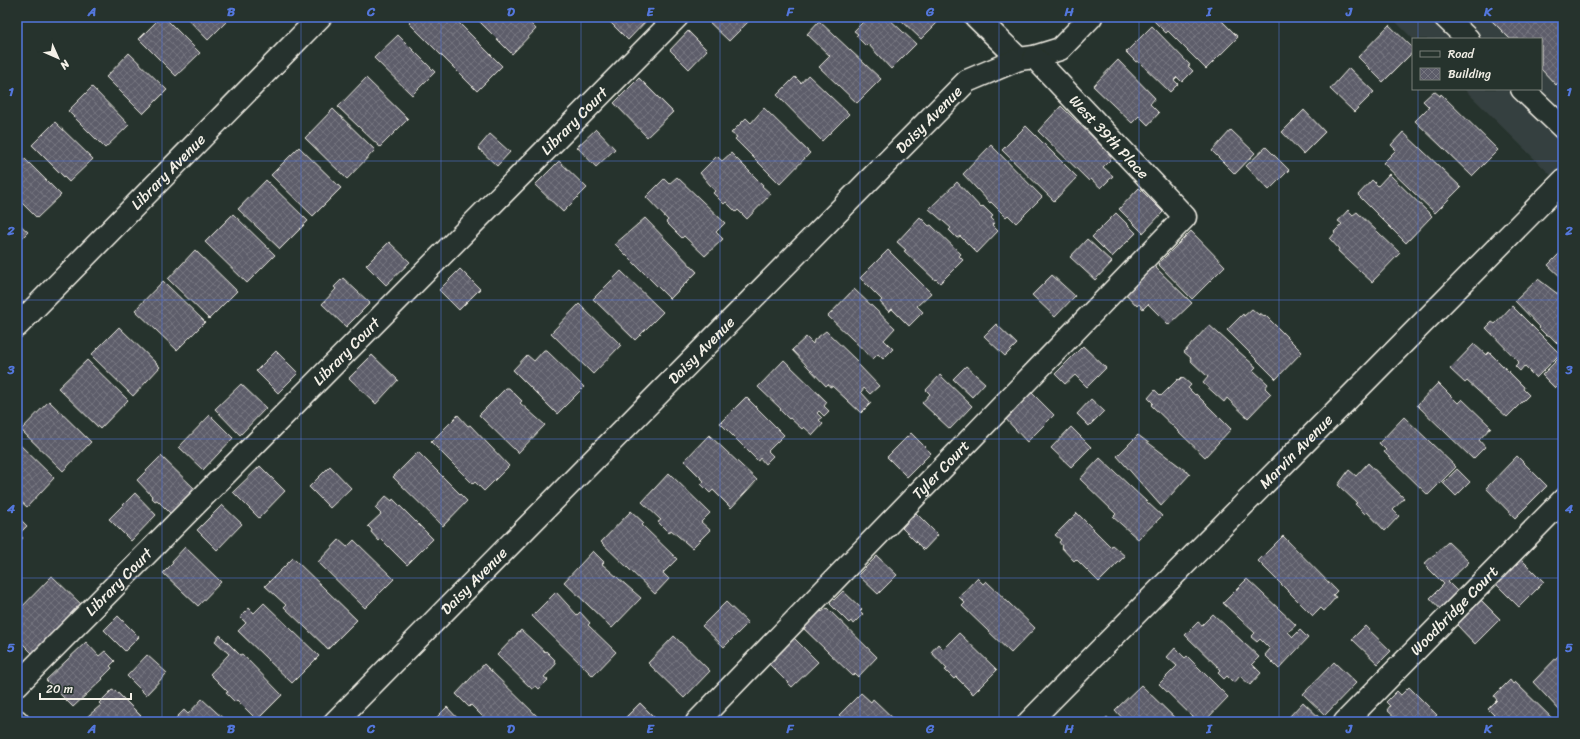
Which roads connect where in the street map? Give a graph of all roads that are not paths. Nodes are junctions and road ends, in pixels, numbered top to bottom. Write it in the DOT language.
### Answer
graph roads {
  1 [pos="320,17"];
  2 [pos="677,17"];
  3 [pos="976,17"];
  4 [pos="1091,17"];
  5 [pos="1445,17"];
  6 [pos="1467,38"];
  7 [pos="1026,58"];
  8 [pos="1523,90"];
  9 [pos="1563,128"];
  10 [pos="1563,181"];
  11 [pos="1185,217"];
  12 [pos="17,326"];
  13 [pos="1563,500"];
  14 [pos="17,685"];
  15 [pos="335,722"];
  16 [pos="697,722"];
  17 [pos="1029,722"];
  18 [pos="1345,722"];
  1 -- 12 [label="street, Library Avenue"];
  2 -- 14 [label="street, Library Court"];
  3 -- 7 [label="street, West 39th Place"];
  4 -- 7 [label="street, Daisy Avenue"];
  5 -- 6 [label="street"];
  7 -- 11 [label="street, West 39th Place"];
  7 -- 15 [label="street, Daisy Avenue"];
  8 -- 9 [label="street"];
  10 -- 17 [label="street, Marvin Avenue"];
  11 -- 16 [label="street, Tyler Court"];
  13 -- 18 [label="street, Woodbridge Court"];
}
